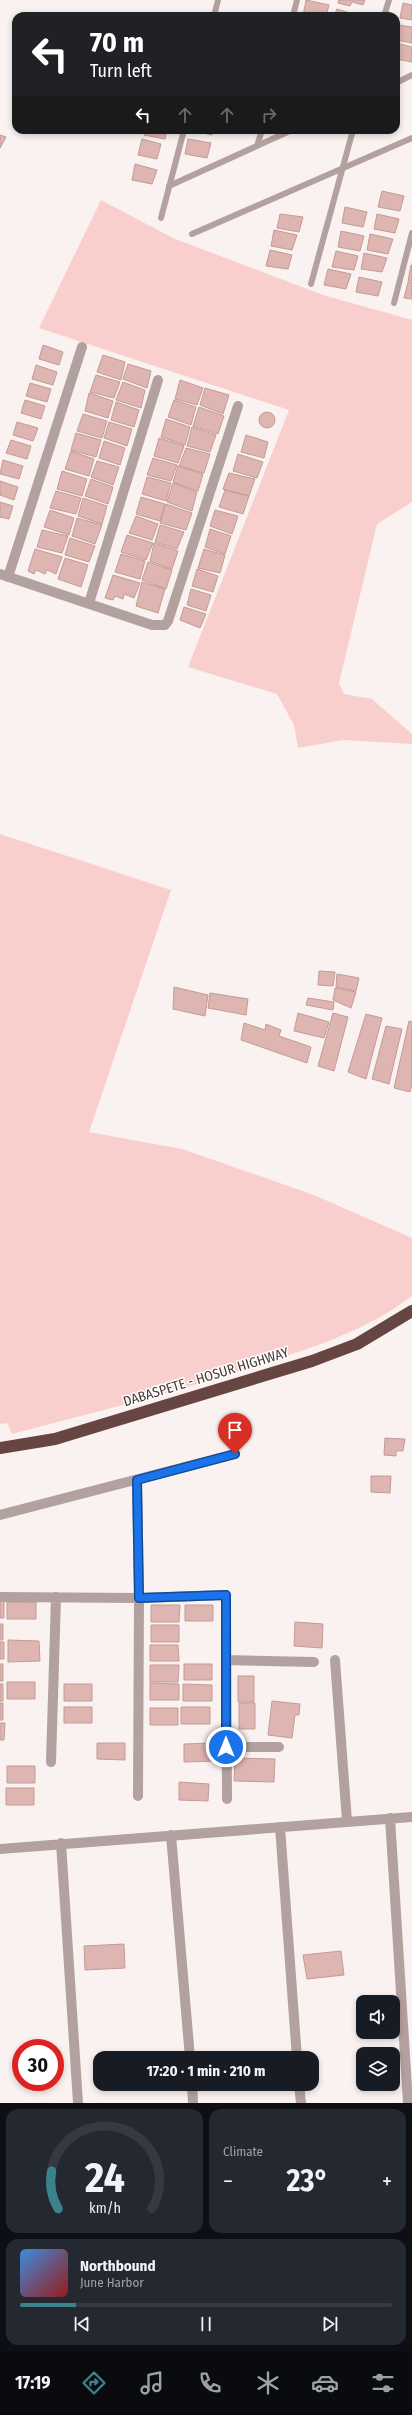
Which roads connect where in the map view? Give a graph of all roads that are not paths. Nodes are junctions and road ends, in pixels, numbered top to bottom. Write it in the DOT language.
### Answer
graph roads {
  1 [pos="218,0"];
  2 [pos="297,0"];
  3 [pos="389,0"];
  4 [pos="215,12"];
  5 [pos="294,12"];
  6 [pos="385,12"];
  7 [pos="412,76"];
  8 [pos="400,81"];
  9 [pos="183,134"];
  10 [pos="261,134"];
  11 [pos="283,134"];
  12 [pos="352,134"];
  13 [pos="412,138"];
  14 [pos="257,146"];
  15 [pos="342,169"];
  16 [pos="169,186"];
  17 [pos="161,218"];
  18 [pos="412,233"];
  19 [pos="192,234"];
  20 [pos="311,284"];
  21 [pos="394,303"];
  22 [pos="82,347"];
  23 [pos="158,380"];
  24 [pos="238,406"];
  25 [pos="4,576"];
  26 [pos="89,603"];
  27 [pos="412,1311"];
  28 [pos="0,1448"];
  29 [pos="235,1454"];
  30 [pos="137,1480"];
  31 [pos="0,1515"];
  32 [pos="0,1597"];
  33 [pos="56,1597"];
  34 [pos="139,1598"];
  35 [pos="226,1660"];
  36 [pos="335,1660"];
  37 [pos="314,1662"];
  38 [pos="226,1747"];
  39 [pos="279,1747"];
  40 [pos="51,1762"];
  41 [pos="138,1796"];
  42 [pos="227,1799"];
  43 [pos="412,1816"];
  44 [pos="390,1818"];
  45 [pos="347,1821"];
  46 [pos="280,1826"];
  47 [pos="171,1835"];
  48 [pos="61,1843"];
  49 [pos="0,1849"];
  50 [pos="189,2051"];
  51 [pos="297,2051"];
  52 [pos="192,2091"];
  53 [pos="300,2091"];
  54 [pos="78,2103"];
  55 [pos="193,2103"];
  56 [pos="301,2103"];
  57 [pos="408,2103"];
  1 -- 4 [label="lane"];
  2 -- 5 [label="lane"];
  3 -- 6 [label="lane"];
  7 -- 8 [label="lane"];
  9 -- 16 [label="lane"];
  10 -- 14 [label="lane"];
  11 -- 14 [label="lane"];
  12 -- 15 [label="lane"];
  13 -- 15 [label="lane"];
  14 -- 16 [label="lane"];
  15 -- 19 [label="lane"];
  15 -- 20 [label="lane"];
  16 -- 17 [label="lane"];
  18 -- 21 [label="lane"];
  22 -- 25 [label="street"];
  23 -- 26 [label="street"];
  24 -- 26 [label="street"];
  25 -- 26 [label="street"];
  27 -- 28 [label="highway, DABASPETE - HOSUR HIGHWAY"];
  29 -- 30 [label="street"];
  30 -- 31 [label="street"];
  30 -- 34 [label="street"];
  32 -- 33 [label="street"];
  33 -- 34 [label="street"];
  33 -- 40 [label="street"];
  34 -- 35 [label="street"];
  34 -- 41 [label="street"];
  35 -- 37 [label="street"];
  35 -- 38 [label="street"];
  36 -- 45 [label="street"];
  38 -- 39 [label="street"];
  38 -- 42 [label="street"];
  43 -- 44 [label="street"];
  44 -- 45 [label="street"];
  44 -- 57 [label="street"];
  45 -- 46 [label="street"];
  46 -- 47 [label="street"];
  46 -- 51 [label="street"];
  47 -- 48 [label="street"];
  47 -- 50 [label="street"];
  48 -- 49 [label="street"];
  48 -- 54 [label="street"];
  52 -- 55 [label="street"];
  53 -- 56 [label="street"];
}
